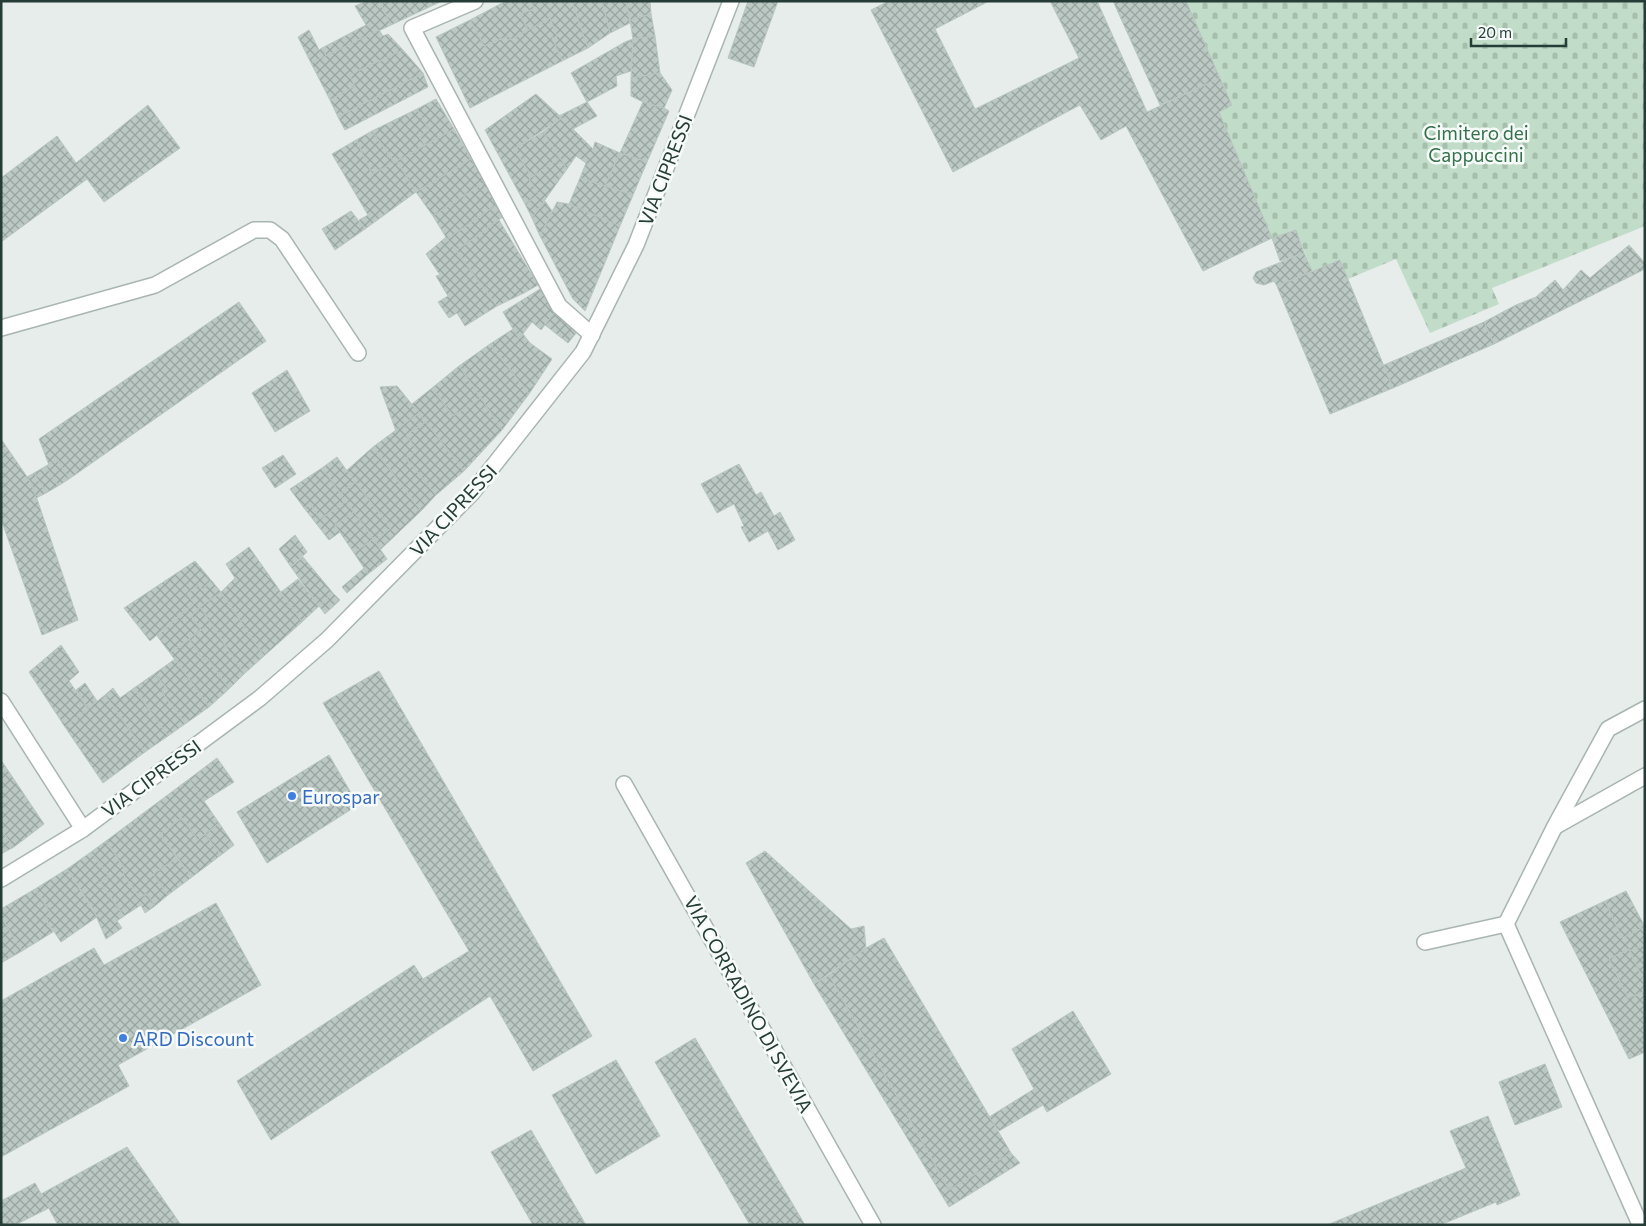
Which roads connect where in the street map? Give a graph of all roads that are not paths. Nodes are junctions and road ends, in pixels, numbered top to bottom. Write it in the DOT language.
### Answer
graph roads {
  1 [pos="475,1"];
  2 [pos="731,1"];
  3 [pos="1,328"];
  4 [pos="592,335"];
  5 [pos="358,353"];
  6 [pos="1,702"];
  7 [pos="1645,709"];
  8 [pos="1645,776"];
  9 [pos="624,784"];
  10 [pos="1555,826"];
  11 [pos="83,829"];
  12 [pos="1,879"];
  13 [pos="1506,924"];
  14 [pos="1425,942"];
  15 [pos="1639,1222"];
  16 [pos="873,1225"];
  1 -- 4 [label="street"];
  2 -- 4 [label="street, VIA CIPRESSI"];
  3 -- 5 [label="street"];
  4 -- 11 [label="street, VIA CIPRESSI"];
  6 -- 11 [label="street"];
  7 -- 10 [label="street"];
  8 -- 10 [label="street"];
  9 -- 16 [label="street, VIA CORRADINO DI SVEVIA"];
  10 -- 13 [label="street"];
  11 -- 12 [label="street, VIA CIPRESSI"];
  13 -- 14 [label="street"];
  13 -- 15 [label="street"];
}
